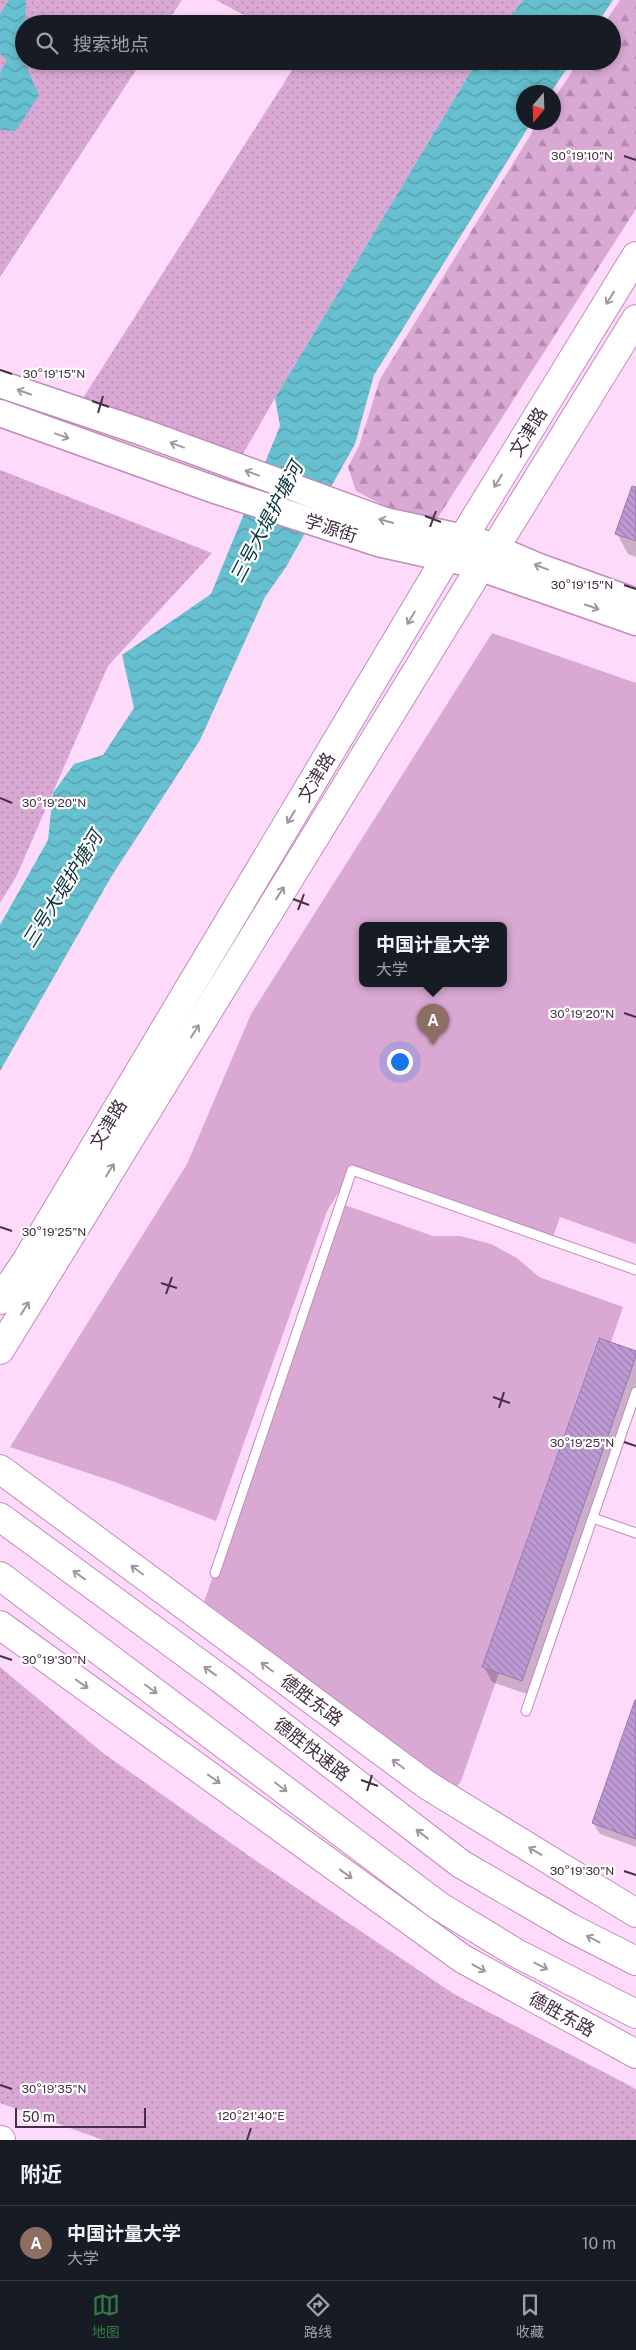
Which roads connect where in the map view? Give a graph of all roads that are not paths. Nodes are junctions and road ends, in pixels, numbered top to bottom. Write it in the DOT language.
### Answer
graph roads {
  1 [pos="636,256"];
  2 [pos="636,319"];
  3 [pos="0,384"];
  4 [pos="0,413"];
  5 [pos="455,548"];
  6 [pos="487,558"];
  7 [pos="636,602"];
  8 [pos="636,622"];
  9 [pos="636,1270"];
  10 [pos="0,1300"];
  11 [pos="0,1350"];
  12 [pos="636,1392"];
  13 [pos="0,1469"];
  14 [pos="0,1517"];
  15 [pos="594,1518"];
  16 [pos="636,1533"];
  17 [pos="215,1572"];
  18 [pos="0,1576"];
  19 [pos="0,1625"];
  20 [pos="526,1710"];
  21 [pos="636,1913"];
  22 [pos="636,1961"];
  23 [pos="636,2014"];
  24 [pos="636,2054"];
  1 -- 5 [label="main road, 文津路, one-way"];
  2 -- 6 [label="main road, 文津路"];
  5 -- 3 [label="main road, 学源街, one-way"];
  4 -- 5 [label="main road, 学源街, one-way"];
  5 -- 6 [label="main road, 学源街"];
  5 -- 10 [label="main road, 文津路, one-way"];
  7 -- 6 [label="main road, 学源街, one-way"];
  6 -- 8 [label="main road, 学源街, one-way"];
  11 -- 6 [label="main road, 文津路, one-way"];
  9 -- 17 [label="lane"];
  12 -- 15 [label="lane"];
  21 -- 13 [label="main road, 德胜东路, one-way"];
  22 -- 14 [label="main road, 德胜快速路, one-way"];
  15 -- 16 [label="lane"];
  15 -- 20 [label="lane"];
  18 -- 23 [label="main road, one-way"];
  19 -- 24 [label="main road, 德胜东路, one-way"];
}
